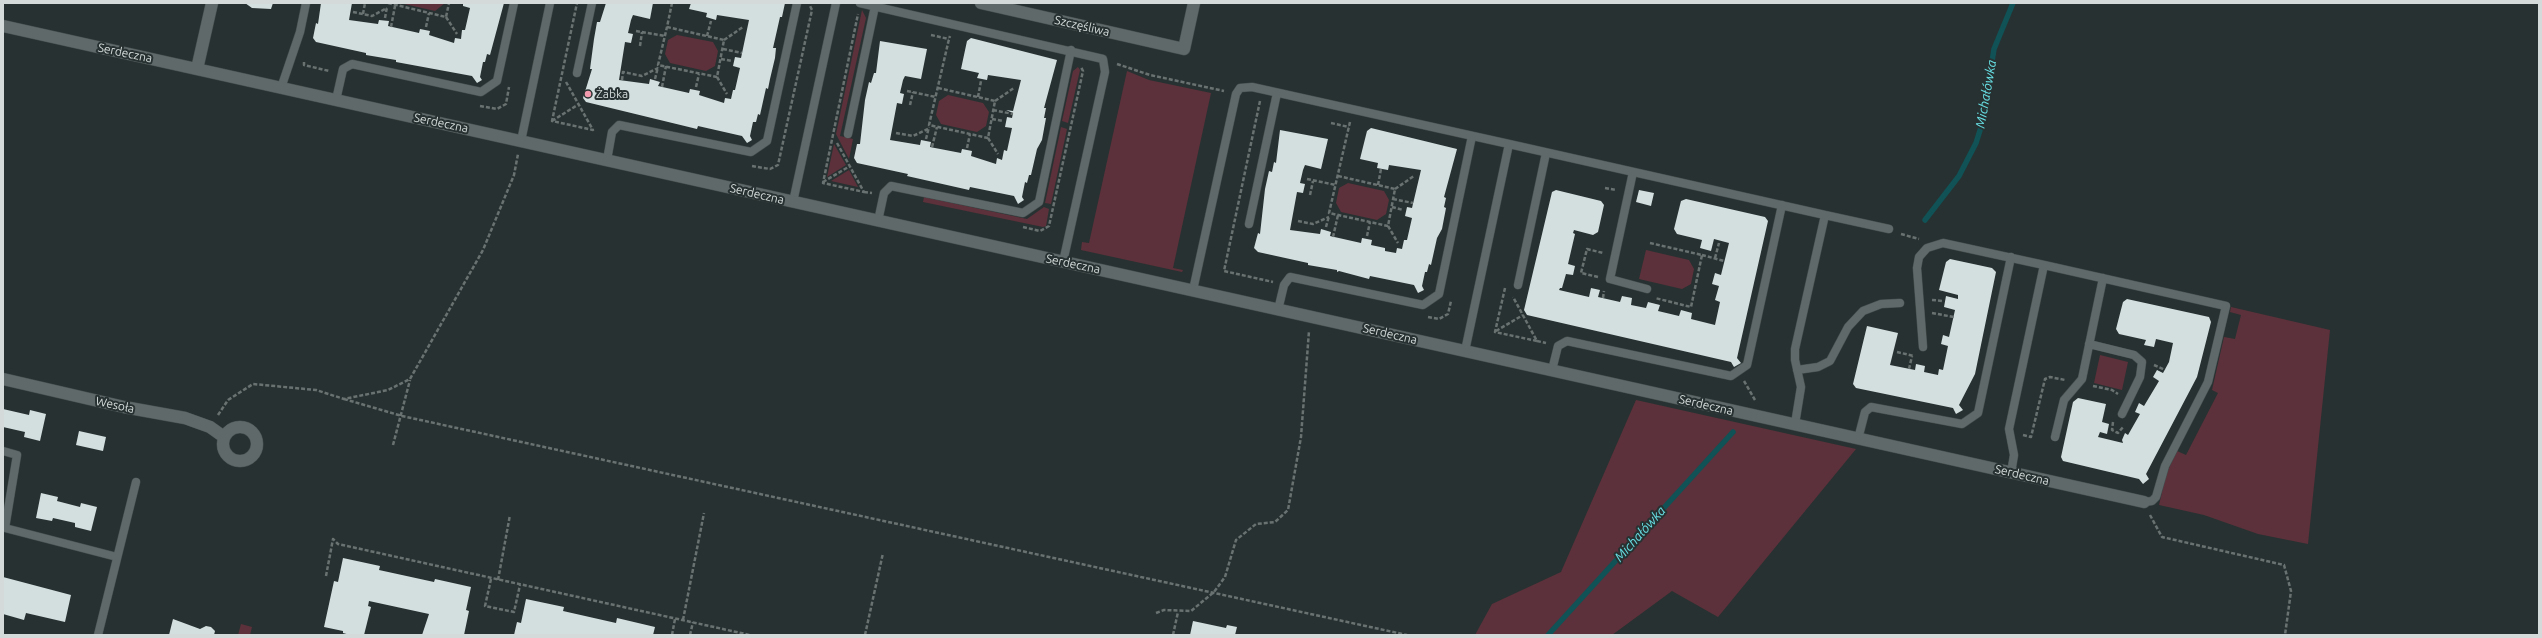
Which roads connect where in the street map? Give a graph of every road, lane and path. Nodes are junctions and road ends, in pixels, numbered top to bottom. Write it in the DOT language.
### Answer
graph roads {
  1 [pos="212,3"];
  2 [pos="306,3"];
  3 [pos="366,3"];
  4 [pos="449,3"];
  5 [pos="514,3"];
  6 [pos="550,3"];
  7 [pos="577,3"];
  8 [pos="592,3"];
  9 [pos="672,3"];
  10 [pos="797,3"];
  11 [pos="836,3"];
  12 [pos="860,3"];
  13 [pos="981,3"];
  14 [pos="1194,3"];
  15 [pos="388,5"];
  16 [pos="395,6"];
  17 [pos="810,6"];
  18 [pos="875,6"];
  19 [pos="353,12"];
  20 [pos="429,13"];
  21 [pos="363,14"];
  22 [pos="446,17"];
  23 [pos="385,18"];
  24 [pos="710,21"];
  25 [pos="952,24"];
  26 [pos="3,26"];
  27 [pos="391,27"];
  28 [pos="426,27"];
  29 [pos="667,27"];
  30 [pos="743,27"];
  31 [pos="636,31"];
  32 [pos="642,32"];
  33 [pos="457,34"];
  34 [pos="931,35"];
  35 [pos="665,36"];
  36 [pos="707,36"];
  37 [pos="949,39"];
  38 [pos="724,40"];
  39 [pos="640,46"];
  40 [pos="723,48"];
  41 [pos="1071,50"];
  42 [pos="742,53"];
  43 [pos="721,59"];
  44 [pos="732,61"];
  45 [pos="1105,62"];
  46 [pos="658,66"];
  47 [pos="666,66"];
  48 [pos="197,69"];
  49 [pos="1083,71"];
  50 [pos="577,73"];
  51 [pos="562,74"];
  52 [pos="699,74"];
  53 [pos="717,77"];
  54 [pos="655,79"];
  55 [pos="622,80"];
  56 [pos="981,81"];
  57 [pos="662,87"];
  58 [pos="696,87"];
  59 [pos="281,88"];
  60 [pos="938,88"];
  61 [pos="1014,88"];
  62 [pos="907,91"];
  63 [pos="913,92"];
  64 [pos="1277,93"];
  65 [pos="727,94"];
  66 [pos="1236,94"];
  67 [pos="936,97"];
  68 [pos="978,97"];
  69 [pos="336,100"];
  70 [pos="1260,100"];
  71 [pos="995,101"];
  72 [pos="579,104"];
  73 [pos="910,105"];
  74 [pos="993,110"];
  75 [pos="1353,110"];
  76 [pos="1013,114"];
  77 [pos="992,119"];
  78 [pos="552,122"];
  79 [pos="1003,122"];
  80 [pos="1331,123"];
  81 [pos="929,127"];
  82 [pos="937,127"];
  83 [pos="1349,127"];
  84 [pos="594,130"];
  85 [pos="896,133"];
  86 [pos="612,134"];
  87 [pos="848,134"];
  88 [pos="970,134"];
  89 [pos="1472,136"];
  90 [pos="988,138"];
  91 [pos="926,139"];
  92 [pos="521,141"];
  93 [pos="1509,144"];
  94 [pos="932,147"];
  95 [pos="967,148"];
  96 [pos="1546,153"];
  97 [pos="998,154"];
  98 [pos="607,160"];
  99 [pos="747,164"];
  100 [pos="850,166"];
  101 [pos="1381,169"];
  102 [pos="1633,172"];
  103 [pos="1338,176"];
  104 [pos="1414,176"];
  105 [pos="1307,179"];
  106 [pos="1313,181"];
  107 [pos="822,183"];
  108 [pos="1336,185"];
  109 [pos="1378,185"];
  110 [pos="1395,189"];
  111 [pos="864,192"];
  112 [pos="1310,195"];
  113 [pos="883,196"];
  114 [pos="1393,199"];
  115 [pos="793,202"];
  116 [pos="1413,203"];
  117 [pos="1782,205"];
  118 [pos="1392,208"];
  119 [pos="1403,210"];
  120 [pos="1329,215"];
  121 [pos="1338,215"];
  122 [pos="1825,215"];
  123 [pos="878,220"];
  124 [pos="1298,221"];
  125 [pos="1370,222"];
  126 [pos="1249,224"];
  127 [pos="1018,226"];
  128 [pos="1388,226"];
  129 [pos="1326,227"];
  130 [pos="1889,229"];
  131 [pos="1367,236"];
  132 [pos="1333,237"];
  133 [pos="1398,243"];
  134 [pos="1719,243"];
  135 [pos="1937,243"];
  136 [pos="1650,244"];
  137 [pos="1607,254"];
  138 [pos="1702,255"];
  139 [pos="1715,258"];
  140 [pos="2011,258"];
  141 [pos="1724,261"];
  142 [pos="1063,262"];
  143 [pos="2044,265"];
  144 [pos="1601,278"];
  145 [pos="2103,278"];
  146 [pos="1284,284"];
  147 [pos="1518,285"];
  148 [pos="1647,289"];
  149 [pos="1193,290"];
  150 [pos="1652,298"];
  151 [pos="1451,299"];
  152 [pos="1900,303"];
  153 [pos="1278,310"];
  154 [pos="1920,310"];
  155 [pos="1523,315"];
  156 [pos="1425,316"];
  157 [pos="1310,317"];
  158 [pos="1954,317"];
  159 [pos="1495,332"];
  160 [pos="2089,344"];
  161 [pos="1923,347"];
  162 [pos="1465,351"];
  163 [pos="1897,352"];
  164 [pos="1912,356"];
  165 [pos="1917,357"];
  166 [pos="1909,369"];
  167 [pos="1552,370"];
  168 [pos="1797,370"];
  169 [pos="3,379"];
  170 [pos="410,380"];
  171 [pos="2080,383"];
  172 [pos="344,398"];
  173 [pos="2122,414"];
  174 [pos="402,416"];
  175 [pos="1794,424"];
  176 [pos="210,427"];
  177 [pos="2009,432"];
  178 [pos="224,437"];
  179 [pos="2054,438"];
  180 [pos="1858,439"];
  181 [pos="393,445"];
  182 [pos="3,451"];
  183 [pos="2011,473"];
  184 [pos="136,482"];
  185 [pos="2144,502"];
  186 [pos="704,513"];
  187 [pos="510,515"];
  188 [pos="883,553"];
  189 [pos="117,557"];
  190 [pos="326,576"];
  191 [pos="491,578"];
  192 [pos="498,580"];
  193 [pos="520,585"];
  194 [pos="1214,592"];
  195 [pos="1178,612"];
  196 [pos="1156,613"];
  197 [pos="675,619"];
  198 [pos="682,620"];
  199 [pos="693,622"];
  200 [pos="98,635"];
  201 [pos="672,635"];
  202 [pos="690,635"];
  203 [pos="750,635"];
  204 [pos="865,635"];
  205 [pos="1173,635"];
  206 [pos="1407,635"];
  207 [pos="2285,635"];
  1 -- 48 [label="street"];
  2 -- 59 [label="lane"];
  3 -- 21 [label="path"];
  4 -- 22 [label="path"];
  5 -- 69 [label="lane"];
  6 -- 92 [label="lane"];
  7 -- 51 [label="path"];
  8 -- 50 [label="lane"];
  9 -- 29 [label="path"];
  10 -- 86 [label="lane"];
  11 -- 115 [label="lane"];
  12 -- 18 [label="lane"];
  13 -- 14 [label="street, Szczęśliwa"];
  15 -- 16 [label="path"];
  15 -- 21 [label="path"];
  15 -- 23 [label="path"];
  16 -- 20 [label="path"];
  16 -- 27 [label="path"];
  17 -- 99 [label="path"];
  18 -- 25 [label="lane"];
  18 -- 87 [label="lane"];
  19 -- 21 [label="path"];
  20 -- 22 [label="path"];
  20 -- 28 [label="path"];
  22 -- 33 [label="path"];
  24 -- 36 [label="path"];
  25 -- 37 [label="path"];
  25 -- 41 [label="lane"];
  26 -- 48 [label="street, Serdeczna"];
  29 -- 35 [label="path"];
  29 -- 36 [label="path"];
  30 -- 38 [label="path"];
  31 -- 32 [label="path"];
  32 -- 35 [label="path"];
  32 -- 39 [label="path"];
  34 -- 37 [label="path"];
  35 -- 46 [label="path"];
  36 -- 38 [label="path"];
  37 -- 60 [label="path"];
  38 -- 40 [label="path"];
  40 -- 42 [label="path"];
  40 -- 43 [label="path"];
  41 -- 45 [label="lane"];
  41 -- 113 [label="lane"];
  43 -- 44 [label="path"];
  43 -- 53 [label="path"];
  45 -- 66 [label="path"];
  45 -- 142 [label="lane"];
  46 -- 47 [label="path"];
  46 -- 54 [label="path"];
  46 -- 55 [label="path"];
  47 -- 52 [label="path"];
  47 -- 57 [label="path"];
  48 -- 59 [label="street, Serdeczna"];
  49 -- 127 [label="path"];
  51 -- 72 [label="path"];
  51 -- 78 [label="path"];
  52 -- 53 [label="path"];
  52 -- 58 [label="path"];
  53 -- 65 [label="path"];
  56 -- 68 [label="path"];
  59 -- 69 [label="street, Serdeczna"];
  60 -- 67 [label="path"];
  60 -- 68 [label="path"];
  61 -- 71 [label="path"];
  62 -- 63 [label="path"];
  63 -- 67 [label="path"];
  63 -- 73 [label="path"];
  64 -- 66 [label="lane"];
  64 -- 75 [label="lane"];
  64 -- 126 [label="lane"];
  66 -- 149 [label="lane"];
  67 -- 81 [label="path"];
  68 -- 71 [label="path"];
  69 -- 92 [label="street, Serdeczna"];
  70 -- 146 [label="path"];
  71 -- 74 [label="path"];
  72 -- 78 [label="path"];
  72 -- 84 [label="path"];
  74 -- 76 [label="path"];
  74 -- 77 [label="path"];
  75 -- 83 [label="path"];
  75 -- 89 [label="lane"];
  77 -- 79 [label="path"];
  77 -- 90 [label="path"];
  78 -- 84 [label="path"];
  80 -- 83 [label="path"];
  81 -- 82 [label="path"];
  81 -- 85 [label="path"];
  81 -- 91 [label="path"];
  82 -- 88 [label="path"];
  82 -- 94 [label="path"];
  83 -- 103 [label="path"];
  84 -- 86 [label="path"];
  86 -- 98 [label="lane"];
  88 -- 90 [label="path"];
  88 -- 95 [label="path"];
  89 -- 93 [label="lane"];
  89 -- 146 [label="lane"];
  90 -- 97 [label="path"];
  92 -- 98 [label="street, Serdeczna"];
  92 -- 170 [label="path"];
  93 -- 96 [label="lane"];
  93 -- 162 [label="lane"];
  96 -- 102 [label="lane"];
  96 -- 147 [label="lane"];
  98 -- 115 [label="street, Serdeczna"];
  100 -- 107 [label="path"];
  101 -- 109 [label="path"];
  102 -- 117 [label="lane"];
  102 -- 148 [label="lane"];
  103 -- 108 [label="path"];
  103 -- 109 [label="path"];
  104 -- 110 [label="path"];
  105 -- 106 [label="path"];
  106 -- 108 [label="path"];
  106 -- 112 [label="path"];
  108 -- 120 [label="path"];
  109 -- 110 [label="path"];
  110 -- 114 [label="path"];
  111 -- 113 [label="path"];
  113 -- 123 [label="lane"];
  114 -- 116 [label="path"];
  114 -- 118 [label="path"];
  115 -- 123 [label="street, Serdeczna"];
  117 -- 122 [label="lane"];
  117 -- 167 [label="lane"];
  118 -- 119 [label="path"];
  118 -- 128 [label="path"];
  120 -- 121 [label="path"];
  120 -- 124 [label="path"];
  120 -- 129 [label="path"];
  121 -- 125 [label="path"];
  121 -- 132 [label="path"];
  122 -- 130 [label="lane"];
  122 -- 168 [label="lane"];
  123 -- 142 [label="street, Serdeczna"];
  125 -- 128 [label="path"];
  125 -- 131 [label="path"];
  128 -- 133 [label="path"];
  130 -- 135 [label="path"];
  134 -- 139 [label="path"];
  135 -- 140 [label="lane"];
  135 -- 154 [label="lane"];
  136 -- 138 [label="path"];
  137 -- 144 [label="path"];
  138 -- 139 [label="path"];
  138 -- 150 [label="path"];
  139 -- 141 [label="path"];
  140 -- 143 [label="lane"];
  140 -- 180 [label="lane"];
  142 -- 149 [label="street, Serdeczna"];
  143 -- 145 [label="lane"];
  143 -- 177 [label="lane"];
  145 -- 160 [label="lane"];
  145 -- 185 [label="lane"];
  146 -- 153 [label="lane"];
  149 -- 153 [label="street, Serdeczna"];
  151 -- 156 [label="path"];
  152 -- 168 [label="lane"];
  153 -- 157 [label="street, Serdeczna"];
  154 -- 158 [label="path"];
  154 -- 161 [label="lane"];
  155 -- 159 [label="path"];
  157 -- 162 [label="street, Serdeczna"];
  157 -- 194 [label="path"];
  160 -- 171 [label="lane"];
  160 -- 173 [label="lane"];
  162 -- 167 [label="street, Serdeczna"];
  163 -- 164 [label="path"];
  164 -- 165 [label="path"];
  164 -- 166 [label="path"];
  167 -- 175 [label="street, Serdeczna"];
  168 -- 175 [label="lane"];
  169 -- 176 [label="street, Wesoła"];
  170 -- 172 [label="path"];
  170 -- 174 [label="path"];
  171 -- 177 [label="path"];
  171 -- 179 [label="lane"];
  172 -- 174 [label="path"];
  172 -- 176 [label="path"];
  174 -- 181 [label="path"];
  174 -- 194 [label="path"];
  175 -- 180 [label="street, Serdeczna"];
  176 -- 178 [label="street, Wesoła"];
  177 -- 183 [label="lane"];
  180 -- 183 [label="street, Serdeczna"];
  182 -- 189 [label="lane"];
  183 -- 185 [label="street, Serdeczna"];
  184 -- 189 [label="lane"];
  185 -- 207 [label="path"];
  186 -- 198 [label="path"];
  187 -- 192 [label="path"];
  188 -- 204 [label="path"];
  189 -- 200 [label="lane"];
  190 -- 191 [label="path"];
  191 -- 192 [label="path"];
  191 -- 193 [label="path"];
  192 -- 193 [label="path"];
  193 -- 197 [label="path"];
  194 -- 195 [label="path"];
  194 -- 206 [label="path"];
  195 -- 196 [label="path"];
  195 -- 205 [label="path"];
  197 -- 198 [label="path"];
  197 -- 201 [label="path"];
  198 -- 199 [label="path"];
  199 -- 202 [label="path"];
  199 -- 203 [label="path"];
}
